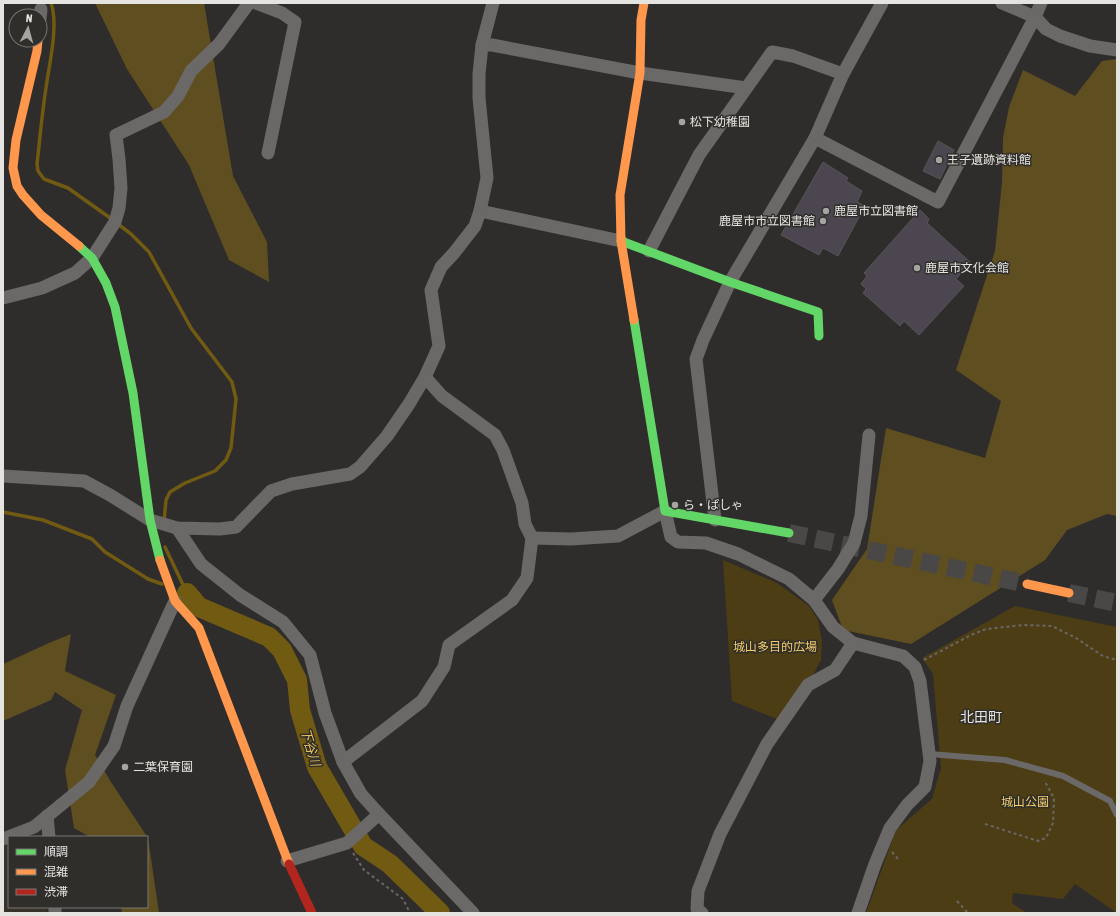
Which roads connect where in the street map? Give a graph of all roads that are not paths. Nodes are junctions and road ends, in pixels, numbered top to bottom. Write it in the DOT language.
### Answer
graph roads {
  1 [pos="249,3"];
  2 [pos="256,3"];
  3 [pos="493,3"];
  4 [pos="644,3"];
  5 [pos="882,3"];
  6 [pos="1002,3"];
  7 [pos="1041,3"];
  8 [pos="1035,16"];
  9 [pos="482,44"];
  10 [pos="37,48"];
  11 [pos="1117,50"];
  12 [pos="640,73"];
  13 [pos="843,74"];
  14 [pos="746,88"];
  15 [pos="815,138"];
  16 [pos="268,153"];
  17 [pos="480,211"];
  18 [pos="621,240"];
  19 [pos="649,251"];
  20 [pos="92,258"];
  21 [pos="730,282"];
  22 [pos="3,298"];
  23 [pos="819,336"];
  24 [pos="424,377"];
  25 [pos="870,436"];
  26 [pos="3,476"];
  27 [pos="665,511"];
  28 [pos="150,520"];
  29 [pos="715,520"];
  30 [pos="177,528"];
  31 [pos="789,533"];
  32 [pos="532,538"];
  33 [pos="1027,584"];
  34 [pos="1069,593"];
  35 [pos="814,600"];
  36 [pos="176,601"];
  37 [pos="853,643"];
  38 [pos="929,754"];
  39 [pos="343,762"];
  40 [pos="379,814"];
  41 [pos="1117,815"];
  42 [pos="47,816"];
  43 [pos="11,836"];
  44 [pos="49,836"];
  45 [pos="287,861"];
  46 [pos="312,913"];
  47 [pos="473,913"];
  48 [pos="702,913"];
  49 [pos="858,913"];
  1 -- 20 [label="street"];
  2 -- 16 [label="street"];
  3 -- 9 [label="street"];
  4 -- 12 [label="street"];
  5 -- 13 [label="street"];
  6 -- 8 [label="street"];
  7 -- 8 [label="street"];
  8 -- 11 [label="street"];
  8 -- 15 [label="street"];
  9 -- 12 [label="street"];
  9 -- 17 [label="street"];
  10 -- 20 [label="street"];
  12 -- 14 [label="street"];
  12 -- 18 [label="street"];
  13 -- 14 [label="street"];
  13 -- 15 [label="street"];
  14 -- 19 [label="street"];
  15 -- 21 [label="street"];
  17 -- 18 [label="street"];
  17 -- 24 [label="street"];
  18 -- 19 [label="street"];
  18 -- 27 [label="street"];
  19 -- 21 [label="street"];
  20 -- 22 [label="street"];
  20 -- 28 [label="street"];
  21 -- 23 [label="street"];
  21 -- 29 [label="street"];
  24 -- 30 [label="street"];
  24 -- 32 [label="street"];
  25 -- 35 [label="street"];
  26 -- 28 [label="street"];
  27 -- 29 [label="street"];
  27 -- 32 [label="street"];
  27 -- 35 [label="street"];
  28 -- 30 [label="street"];
  28 -- 36 [label="street"];
  29 -- 31 [label="street"];
  30 -- 39 [label="street"];
  32 -- 39 [label="street"];
  33 -- 34 [label="street"];
  35 -- 37 [label="street"];
  36 -- 42 [label="street"];
  36 -- 45 [label="street"];
  37 -- 38 [label="street"];
  37 -- 48 [label="street"];
  38 -- 41 [label="lane"];
  38 -- 49 [label="street"];
  39 -- 40 [label="street"];
  40 -- 45 [label="street"];
  40 -- 47 [label="street"];
  42 -- 43 [label="street"];
  42 -- 44 [label="street"];
  45 -- 46 [label="street"];
}
